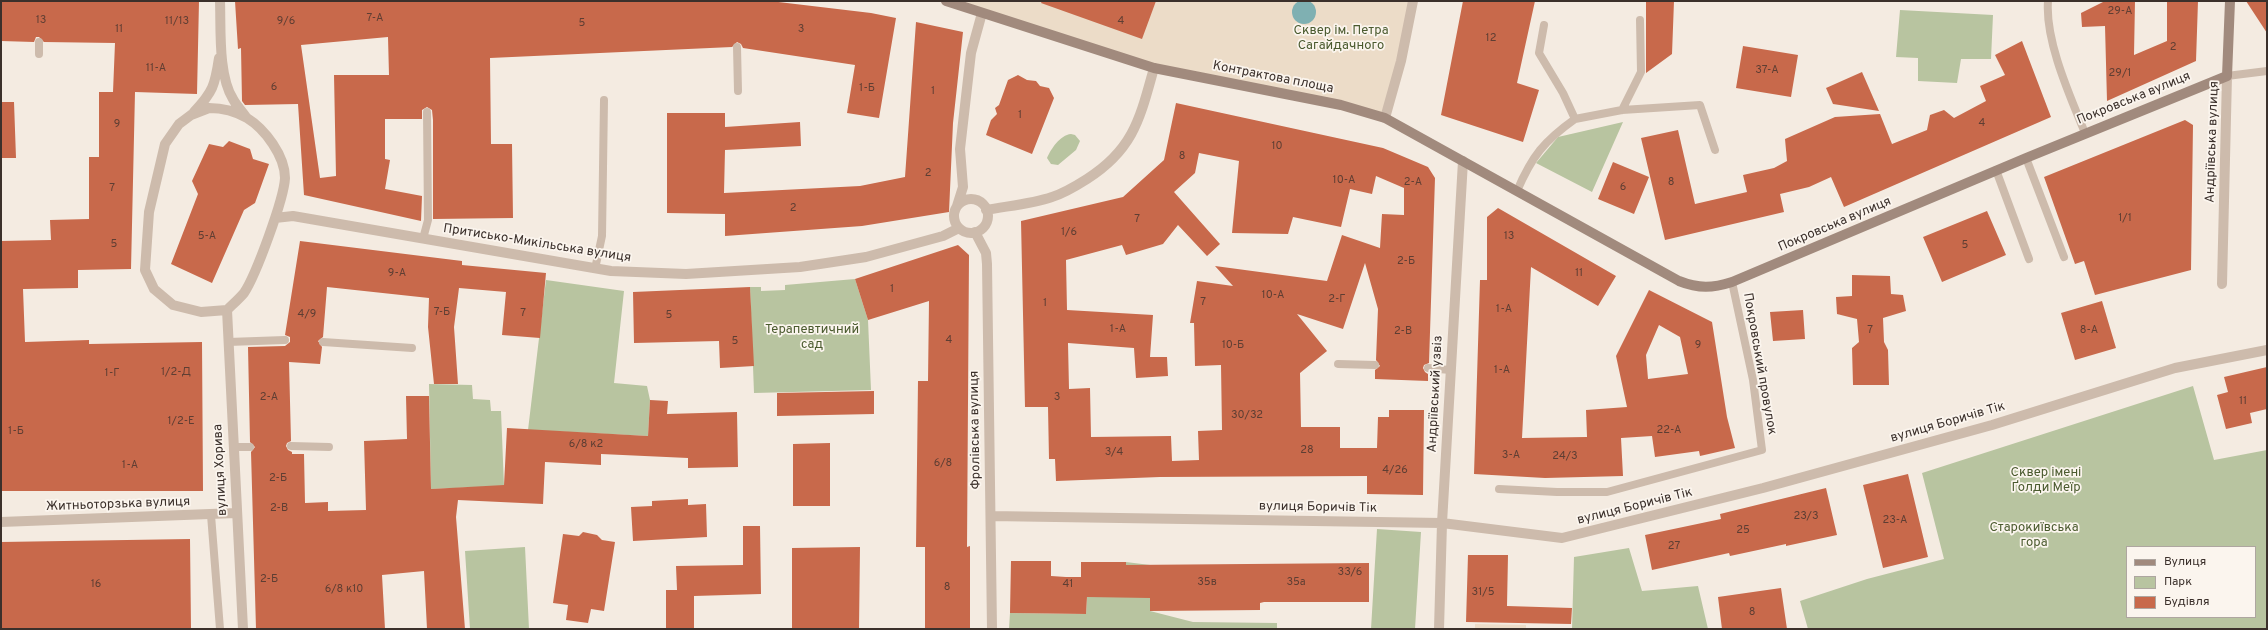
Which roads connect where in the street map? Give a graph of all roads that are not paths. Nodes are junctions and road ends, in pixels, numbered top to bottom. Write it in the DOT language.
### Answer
graph roads {
  1 [pos="220,1"];
  2 [pos="946,1"];
  3 [pos="1413,1"];
  4 [pos="2048,1"];
  5 [pos="2230,1"];
  6 [pos="982,13"];
  7 [pos="1640,20"];
  8 [pos="1544,24"];
  9 [pos="39,42"];
  10 [pos="221,46"];
  11 [pos="737,47"];
  12 [pos="39,54"];
  13 [pos="1154,68"];
  14 [pos="2267,71"];
  15 [pos="2227,76"];
  16 [pos="738,91"];
  17 [pos="604,100"];
  18 [pos="1622,110"];
  19 [pos="427,112"];
  20 [pos="191,115"];
  21 [pos="247,118"];
  22 [pos="1385,118"];
  23 [pos="1574,119"];
  24 [pos="2085,133"];
  25 [pos="1715,150"];
  26 [pos="2026,158"];
  27 [pos="1462,161"];
  28 [pos="1996,170"];
  29 [pos="963,187"];
  30 [pos="1517,191"];
  31 [pos="975,200"];
  32 [pos="957,206"];
  33 [pos="986,210"];
  34 [pos="274,218"];
  35 [pos="959,228"];
  36 [pos="975,232"];
  37 [pos="426,239"];
  38 [pos="2064,257"];
  39 [pos="2029,259"];
  40 [pos="596,268"];
  41 [pos="1732,282"];
  42 [pos="2222,284"];
  43 [pos="226,310"];
  44 [pos="285,340"];
  45 [pos="228,342"];
  46 [pos="323,342"];
  47 [pos="412,348"];
  48 [pos="2267,350"];
  49 [pos="1338,364"];
  50 [pos="1376,365"];
  51 [pos="1428,368"];
  52 [pos="1450,370"];
  53 [pos="292,446"];
  54 [pos="233,447"];
  55 [pos="250,447"];
  56 [pos="329,447"];
  57 [pos="1499,489"];
  58 [pos="236,513"];
  59 [pos="211,515"];
  60 [pos="991,516"];
  61 [pos="1,522"];
  62 [pos="1442,523"];
  63 [pos="220,629"];
  64 [pos="243,629"];
  65 [pos="992,629"];
  66 [pos="1439,629"];
  1 -- 10 [label="street"];
  2 -- 6 [label="street, Контрактова площа"];
  3 -- 22 [label="street"];
  4 -- 24 [label="lane"];
  5 -- 15 [label="street, Андріївська вулиця"];
  6 -- 13 [label="street, Контрактова площа"];
  6 -- 29 [label="street"];
  7 -- 18 [label="lane"];
  8 -- 23 [label="lane"];
  9 -- 12 [label="lane"];
  10 -- 20 [label="street"];
  10 -- 21 [label="street"];
  11 -- 16 [label="lane"];
  13 -- 22 [label="street, Контрактова площа"];
  13 -- 33 [label="street"];
  14 -- 15 [label="lane"];
  15 -- 24 [label="street, Покровська вулиця"];
  15 -- 42 [label="street, Андріївська вулиця"];
  17 -- 40 [label="lane"];
  18 -- 23 [label="lane"];
  18 -- 25 [label="lane"];
  19 -- 37 [label="lane"];
  20 -- 21 [label="street"];
  20 -- 43 [label="street"];
  21 -- 34 [label="street"];
  22 -- 27 [label="street, Контрактова площа"];
  23 -- 30 [label="lane"];
  24 -- 26 [label="street, Покровська вулиця"];
  26 -- 28 [label="street, Покровська вулиця"];
  26 -- 38 [label="lane"];
  27 -- 30 [label="street, Покровська вулиця"];
  27 -- 52 [label="street, Андріївський узвіз"];
  28 -- 39 [label="lane"];
  28 -- 41 [label="street, Покровська вулиця"];
  29 -- 31 [label="street"];
  29 -- 32 [label="street"];
  30 -- 41 [label="street, Покровська вулиця"];
  31 -- 32 [label="street"];
  31 -- 33 [label="street"];
  32 -- 35 [label="street"];
  33 -- 36 [label="street"];
  34 -- 37 [label="street, Притисько-Микільська вулиця"];
  34 -- 43 [label="street"];
  35 -- 36 [label="street"];
  35 -- 40 [label="street, Притисько-Микільська вулиця"];
  36 -- 60 [label="street, Фролівська вулиця"];
  37 -- 40 [label="street, Притисько-Микільська вулиця"];
  41 -- 57 [label="lane, Покровський провулок"];
  43 -- 45 [label="street, вулиця Хорива"];
  44 -- 45 [label="lane"];
  45 -- 54 [label="street, вулиця Хорива"];
  46 -- 47 [label="lane"];
  48 -- 62 [label="street, вулиця Боричів Тік"];
  49 -- 50 [label="lane"];
  51 -- 52 [label="lane"];
  52 -- 62 [label="street, Андріївський узвіз"];
  53 -- 56 [label="lane"];
  54 -- 55 [label="lane"];
  54 -- 58 [label="street, вулиця Хорива"];
  58 -- 59 [label="street, Житньоторзька вулиця"];
  58 -- 64 [label="street, вулиця Хорива"];
  59 -- 61 [label="street, Житньоторзька вулиця"];
  59 -- 63 [label="lane"];
  60 -- 62 [label="street, вулиця Боричів Тік"];
  60 -- 65 [label="street, Фролівська вулиця"];
  62 -- 66 [label="street, Андріївський узвіз"];
}
